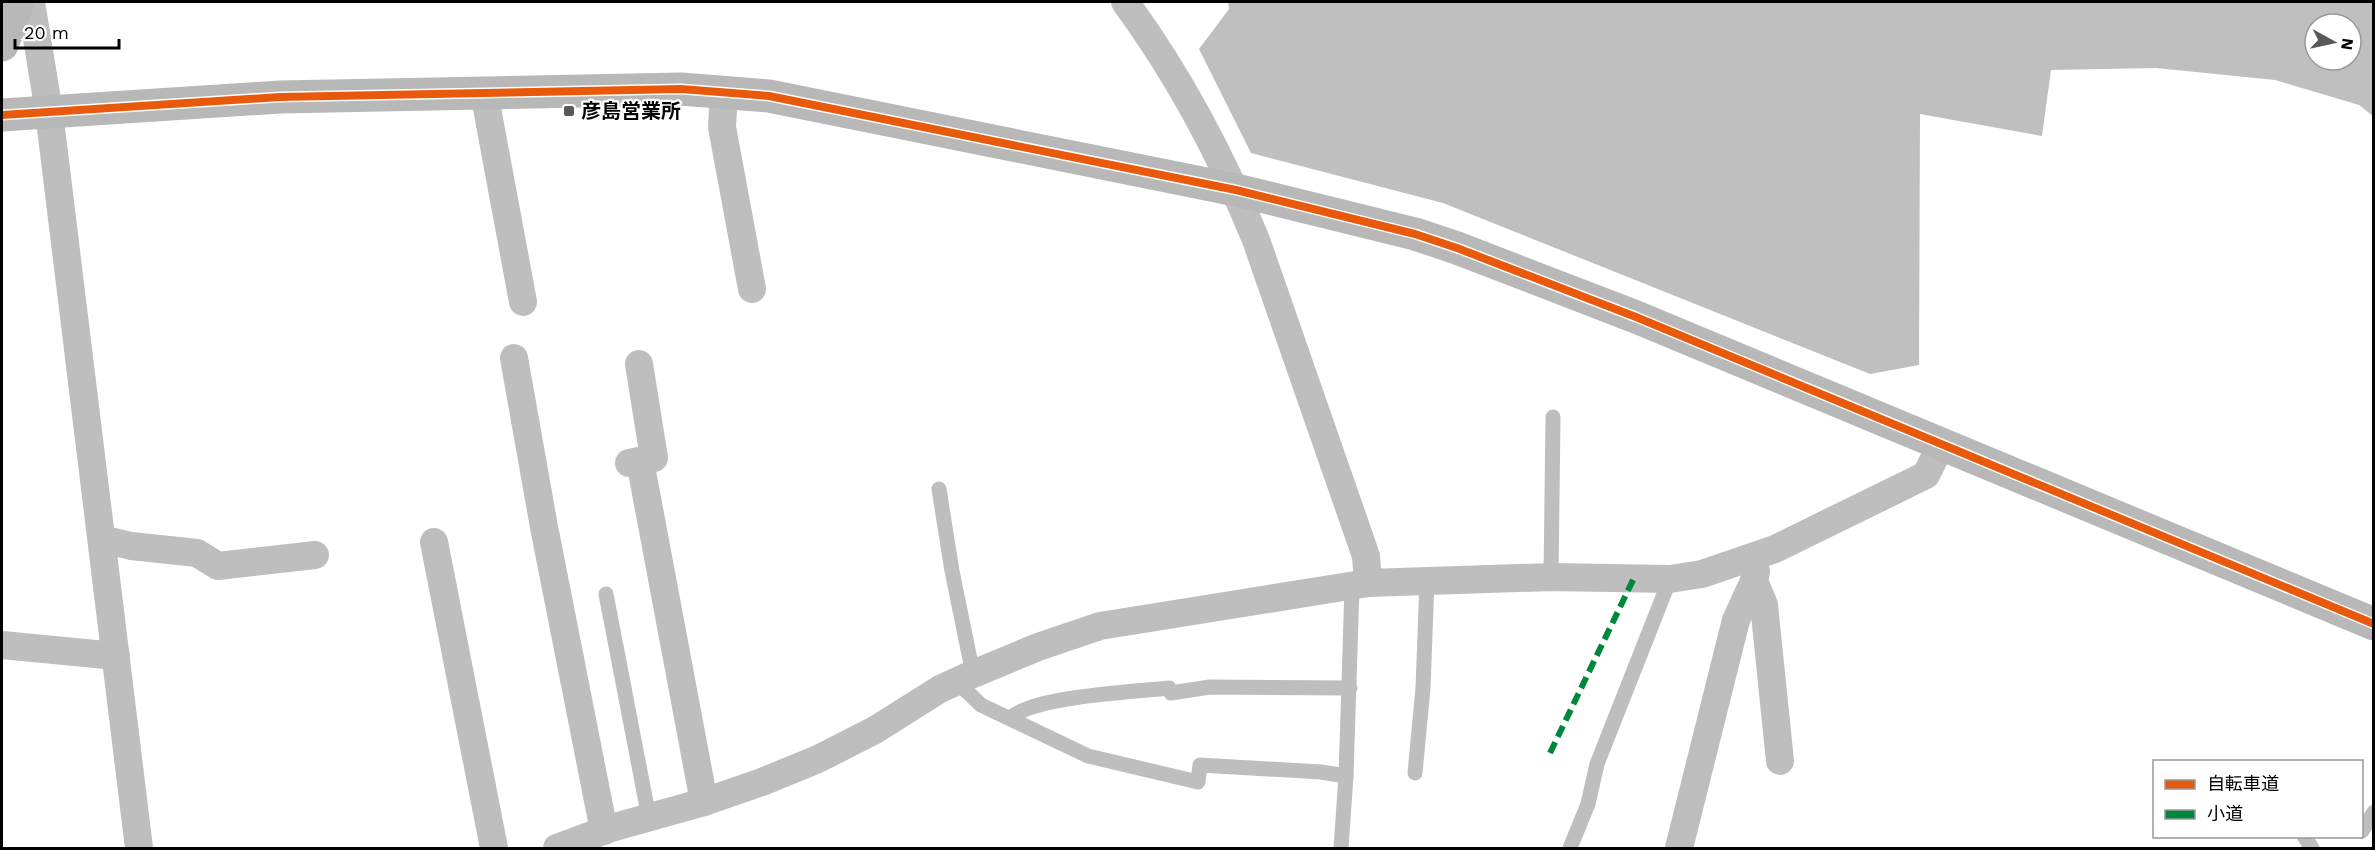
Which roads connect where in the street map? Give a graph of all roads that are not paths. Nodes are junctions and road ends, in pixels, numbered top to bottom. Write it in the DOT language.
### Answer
graph roads {
  1 [pos="18,2"];
  2 [pos="31,2"];
  3 [pos="1125,2"];
  4 [pos="2,45"];
  5 [pos="484,92"];
  6 [pos="724,92"];
  7 [pos="50,112"];
  8 [pos="2,116"];
  9 [pos="1236,190"];
  10 [pos="752,289"];
  11 [pos="523,302"];
  12 [pos="514,358"];
  13 [pos="639,364"];
  14 [pos="1553,417"];
  15 [pos="1941,445"];
  16 [pos="939,489"];
  17 [pos="102,539"];
  18 [pos="434,542"];
  19 [pos="315,555"];
  20 [pos="1757,568"];
  21 [pos="1551,577"];
  22 [pos="1670,579"];
  23 [pos="1427,581"];
  24 [pos="1360,585"];
  25 [pos="606,594"];
  26 [pos="2373,624"];
  27 [pos="2,645"];
  28 [pos="116,656"];
  29 [pos="965,678"];
  30 [pos="1350,688"];
  31 [pos="1010,717"];
  32 [pos="1780,761"];
  33 [pos="1415,772"];
  34 [pos="1347,776"];
  35 [pos="705,802"];
  36 [pos="2373,812"];
  37 [pos="649,818"];
  38 [pos="2363,828"];
  39 [pos="604,831"];
  40 [pos="139,849"];
  41 [pos="494,849"];
  42 [pos="557,849"];
  43 [pos="1341,849"];
  44 [pos="1570,849"];
  45 [pos="1679,849"];
  1 -- 4 [label="street"];
  2 -- 7 [label="street"];
  3 -- 9 [label="street"];
  5 -- 6 [label="street"];
  5 -- 7 [label="street"];
  5 -- 11 [label="street"];
  6 -- 9 [label="street"];
  6 -- 10 [label="street"];
  7 -- 8 [label="street"];
  7 -- 17 [label="street"];
  9 -- 15 [label="street"];
  9 -- 24 [label="street"];
  12 -- 39 [label="street"];
  13 -- 35 [label="street"];
  14 -- 21 [label="lane"];
  15 -- 20 [label="street"];
  15 -- 26 [label="street"];
  16 -- 29 [label="lane"];
  17 -- 19 [label="street"];
  17 -- 28 [label="street"];
  18 -- 41 [label="street"];
  20 -- 22 [label="street"];
  20 -- 32 [label="street"];
  20 -- 45 [label="street"];
  21 -- 22 [label="street"];
  21 -- 23 [label="street"];
  22 -- 44 [label="lane"];
  23 -- 24 [label="street"];
  23 -- 33 [label="lane"];
  24 -- 29 [label="street"];
  24 -- 30 [label="lane"];
  25 -- 37 [label="lane"];
  27 -- 28 [label="street"];
  28 -- 40 [label="street"];
  29 -- 31 [label="lane"];
  29 -- 35 [label="street"];
  30 -- 31 [label="lane"];
  30 -- 34 [label="lane"];
  31 -- 34 [label="lane"];
  34 -- 43 [label="lane"];
  35 -- 37 [label="street"];
  36 -- 38 [label="lane"];
  37 -- 39 [label="street"];
  39 -- 42 [label="street"];
}
